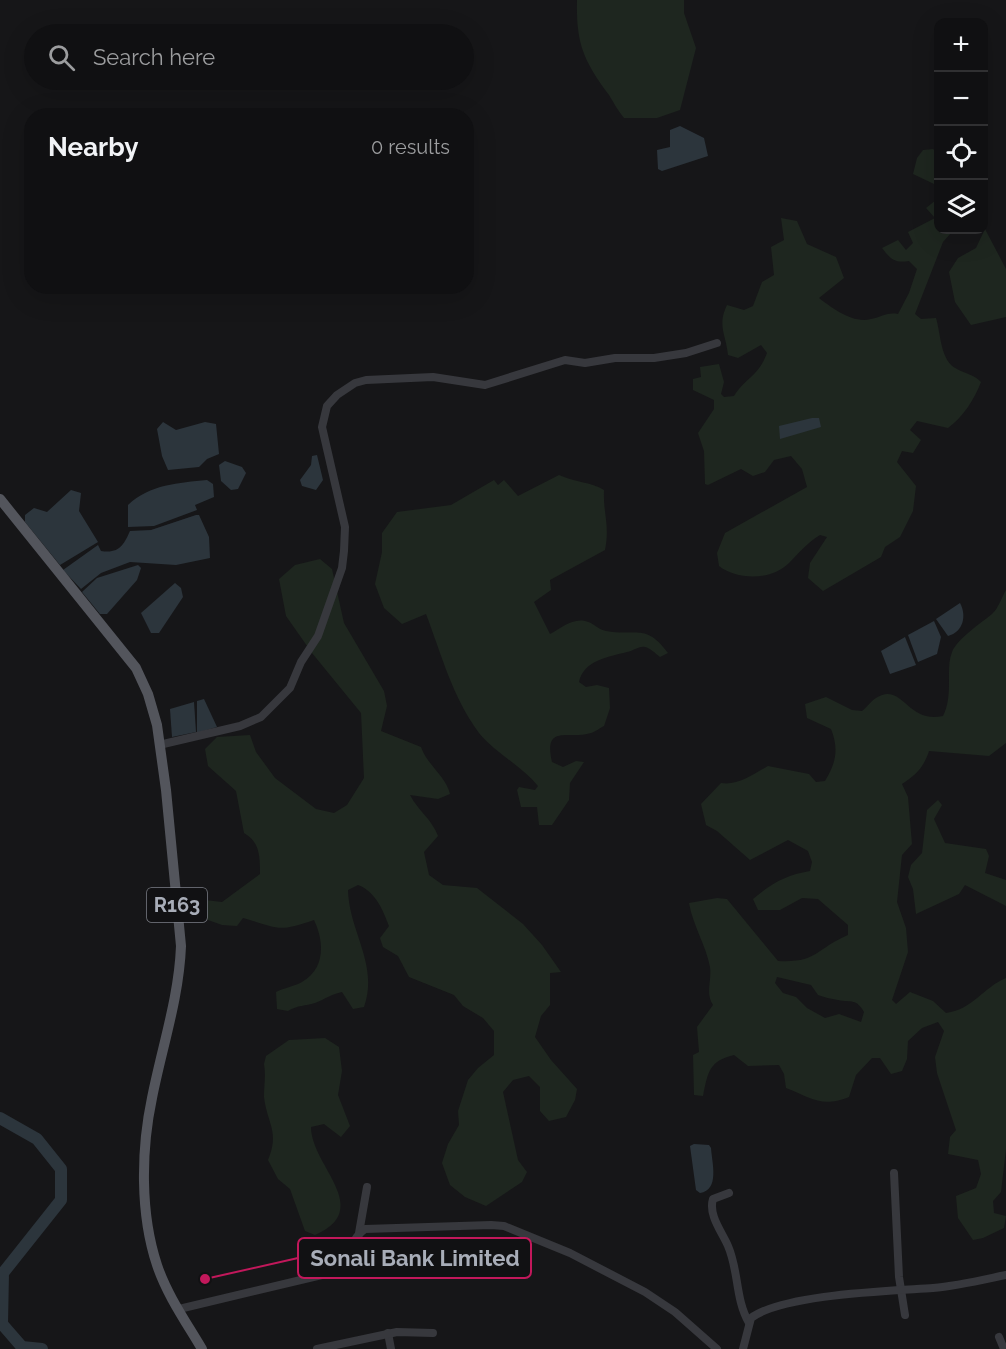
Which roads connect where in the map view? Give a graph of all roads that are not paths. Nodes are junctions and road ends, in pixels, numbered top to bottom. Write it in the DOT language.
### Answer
graph roads {
  1 [pos="717,344"];
  2 [pos="0,498"];
  3 [pos="159,745"];
  4 [pos="894,1173"];
  5 [pos="368,1187"];
  6 [pos="729,1192"];
  7 [pos="359,1233"];
  8 [pos="1006,1275"];
  9 [pos="900,1289"];
  10 [pos="179,1310"];
  11 [pos="905,1316"];
  12 [pos="748,1323"];
  13 [pos="388,1333"];
  14 [pos="432,1333"];
  15 [pos="999,1337"];
  16 [pos="202,1349"];
  17 [pos="317,1349"];
  18 [pos="390,1349"];
  19 [pos="717,1349"];
  20 [pos="743,1349"];
  21 [pos="1004,1349"];
  1 -- 3 [label="street"];
  2 -- 3 [label="main road, R163"];
  3 -- 10 [label="main road, R163"];
  4 -- 9 [label="street"];
  5 -- 7 [label="street"];
  6 -- 12 [label="street"];
  7 -- 10 [label="street"];
  7 -- 19 [label="street"];
  8 -- 9 [label="street"];
  9 -- 11 [label="street"];
  9 -- 12 [label="street"];
  10 -- 16 [label="main road, R163"];
  12 -- 20 [label="street"];
  13 -- 14 [label="street"];
  13 -- 17 [label="street"];
  13 -- 18 [label="street"];
  15 -- 21 [label="street"];
}
